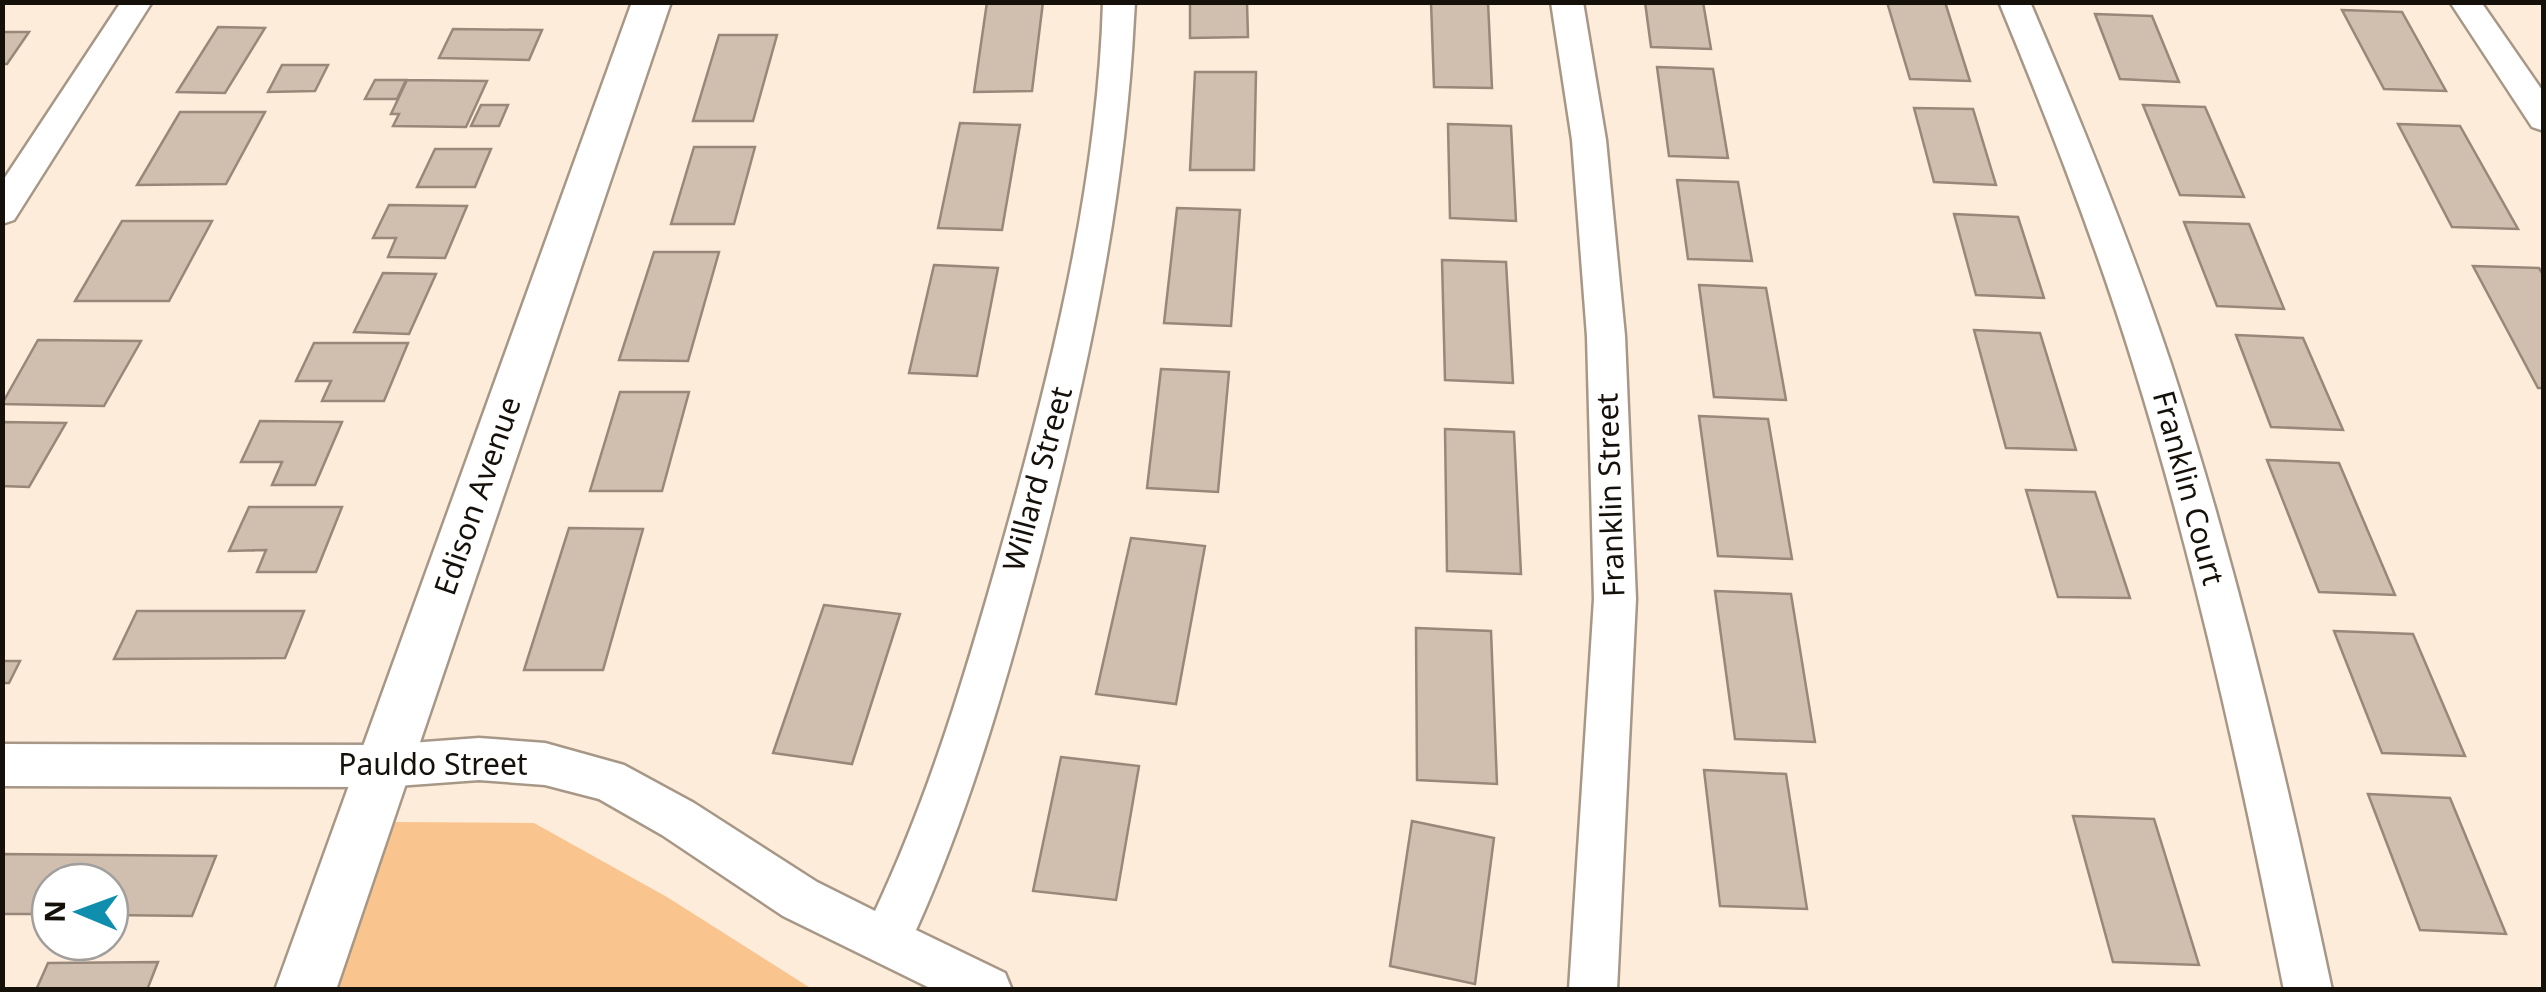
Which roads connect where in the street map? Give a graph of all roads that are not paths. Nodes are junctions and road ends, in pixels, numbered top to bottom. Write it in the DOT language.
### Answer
graph roads {
  1 [pos="138,2"];
  2 [pos="652,2"];
  3 [pos="1119,2"];
  4 [pos="1567,2"];
  5 [pos="2014,2"];
  6 [pos="2465,2"];
  7 [pos="2544,119"];
  8 [pos="2,211"];
  9 [pos="2,765"];
  10 [pos="383,766"];
  11 [pos="887,939"];
  12 [pos="305,990"];
  13 [pos="988,990"];
  14 [pos="1594,990"];
  15 [pos="2308,990"];
  1 -- 8 [label="street"];
  2 -- 10 [label="street, Edison Avenue"];
  3 -- 11 [label="street, Willard Street"];
  4 -- 14 [label="street, Franklin Street"];
  5 -- 15 [label="street, Franklin Court"];
  6 -- 7 [label="street"];
  9 -- 10 [label="street, Pauldo Street"];
  10 -- 11 [label="street, Pauldo Street"];
  10 -- 12 [label="street, Edison Avenue"];
  11 -- 13 [label="street, Pauldo Street"];
}
